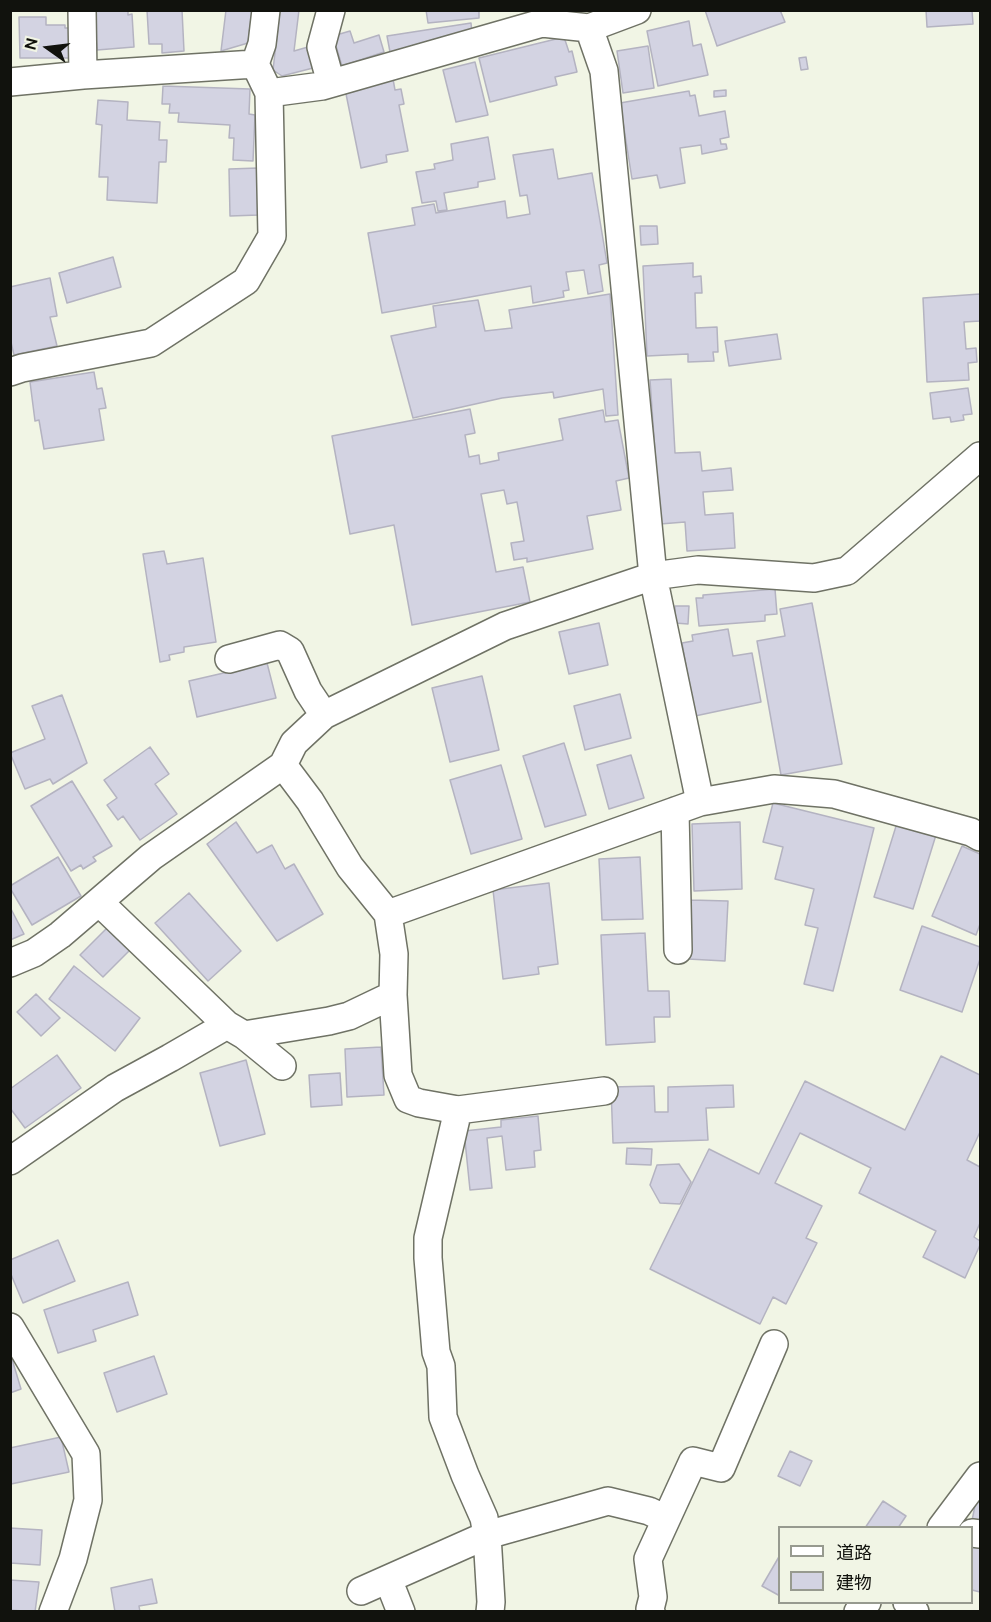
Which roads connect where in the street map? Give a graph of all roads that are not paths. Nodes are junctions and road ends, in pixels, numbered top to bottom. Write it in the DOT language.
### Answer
graph roads {
  1 [pos="82,10"];
  2 [pos="266,10"];
  3 [pos="331,10"];
  4 [pos="638,10"];
  5 [pos="541,17"];
  6 [pos="589,28"];
  7 [pos="255,64"];
  8 [pos="83,75"];
  9 [pos="10,82"];
  10 [pos="331,83"];
  11 [pos="269,93"];
  12 [pos="10,372"];
  13 [pos="981,456"];
  14 [pos="652,576"];
  15 [pos="229,659"];
  16 [pos="324,715"];
  17 [pos="283,765"];
  18 [pos="700,802"];
  19 [pos="675,811"];
  20 [pos="981,837"];
  21 [pos="99,902"];
  22 [pos="388,914"];
  23 [pos="678,950"];
  24 [pos="10,963"];
  25 [pos="393,995"];
  26 [pos="236,1030"];
  27 [pos="282,1066"];
  28 [pos="604,1091"];
  29 [pos="458,1110"];
  30 [pos="10,1161"];
  31 [pos="13,1337"];
  32 [pos="774,1344"];
  33 [pos="981,1476"];
  34 [pos="666,1519"];
  35 [pos="943,1526"];
  36 [pos="488,1535"];
  37 [pos="388,1579"];
  38 [pos="361,1591"];
  39 [pos="53,1611"];
  40 [pos="401,1611"];
  41 [pos="490,1611"];
  42 [pos="651,1611"];
  1 -- 8 [label="street"];
  2 -- 7 [label="street"];
  3 -- 10 [label="street"];
  4 -- 6 [label="street"];
  5 -- 6 [label="street"];
  5 -- 10 [label="street"];
  6 -- 14 [label="street"];
  7 -- 8 [label="street"];
  7 -- 11 [label="street"];
  8 -- 9 [label="street"];
  10 -- 11 [label="street"];
  11 -- 12 [label="street"];
  13 -- 14 [label="street"];
  14 -- 16 [label="street"];
  14 -- 18 [label="street"];
  15 -- 16 [label="street"];
  16 -- 17 [label="street"];
  17 -- 21 [label="street"];
  17 -- 22 [label="street"];
  18 -- 19 [label="street"];
  18 -- 20 [label="street"];
  19 -- 22 [label="street"];
  19 -- 23 [label="street"];
  21 -- 24 [label="street"];
  21 -- 26 [label="street"];
  22 -- 25 [label="street"];
  25 -- 26 [label="street"];
  25 -- 29 [label="street"];
  26 -- 27 [label="street"];
  26 -- 30 [label="street"];
  28 -- 29 [label="street"];
  29 -- 36 [label="street"];
  31 -- 39 [label="street"];
  32 -- 34 [label="street"];
  33 -- 35 [label="street"];
  34 -- 36 [label="street"];
  34 -- 42 [label="street"];
  36 -- 37 [label="street"];
  36 -- 41 [label="street"];
  37 -- 38 [label="street"];
  37 -- 40 [label="street"];
}
